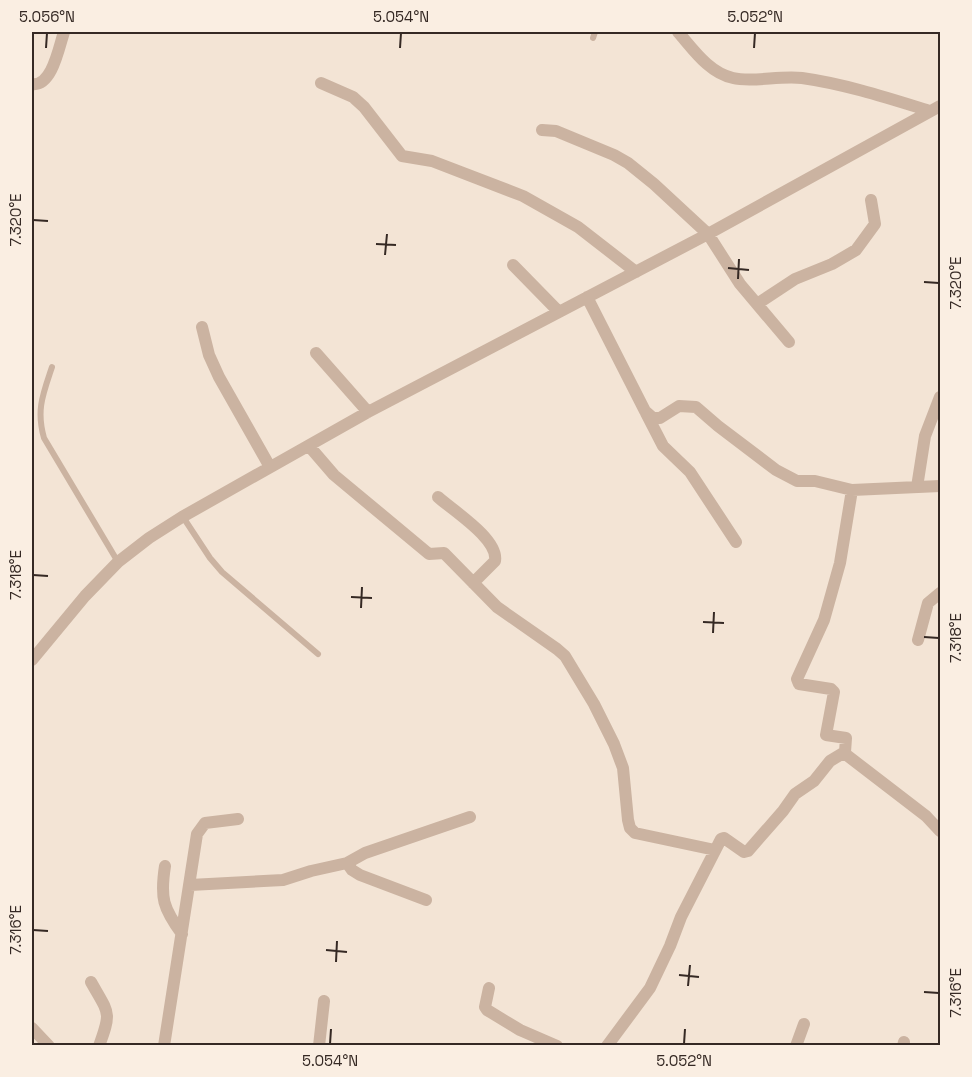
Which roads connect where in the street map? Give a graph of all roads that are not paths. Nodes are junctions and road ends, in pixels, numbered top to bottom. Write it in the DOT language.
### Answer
graph roads {
  1 [pos="64,32"];
  2 [pos="678,32"];
  3 [pos="321,83"];
  4 [pos="32,84"];
  5 [pos="935,109"];
  6 [pos="542,130"];
  7 [pos="871,200"];
  8 [pos="708,234"];
  9 [pos="513,265"];
  10 [pos="636,272"];
  11 [pos="587,297"];
  12 [pos="757,304"];
  13 [pos="559,312"];
  14 [pos="202,327"];
  15 [pos="789,342"];
  16 [pos="316,353"];
  17 [pos="52,367"];
  18 [pos="940,397"];
  19 [pos="645,411"];
  20 [pos="368,412"];
  21 [pos="309,446"];
  22 [pos="270,467"];
  23 [pos="940,486"];
  24 [pos="917,487"];
  25 [pos="852,490"];
  26 [pos="438,497"];
  27 [pos="182,516"];
  28 [pos="735,542"];
  29 [pos="118,562"];
  30 [pos="473,583"];
  31 [pos="940,593"];
  32 [pos="918,639"];
  33 [pos="318,654"];
  34 [pos="32,660"];
  35 [pos="844,753"];
  36 [pos="470,817"];
  37 [pos="238,819"];
  38 [pos="940,831"];
  39 [pos="715,850"];
  40 [pos="347,864"];
  41 [pos="165,866"];
  42 [pos="190,885"];
  43 [pos="426,900"];
  44 [pos="182,934"];
  45 [pos="91,982"];
  46 [pos="489,988"];
  47 [pos="324,1000"];
  48 [pos="804,1024"];
  49 [pos="32,1028"];
  50 [pos="49,1046"];
  51 [pos="99,1046"];
  52 [pos="164,1046"];
  53 [pos="319,1046"];
  54 [pos="557,1046"];
  55 [pos="607,1046"];
  56 [pos="796,1046"];
  1 -- 4 [label="street"];
  2 -- 5 [label="street"];
  3 -- 10 [label="street"];
  5 -- 8 [label="street"];
  6 -- 8 [label="street"];
  7 -- 12 [label="street"];
  8 -- 10 [label="street"];
  8 -- 12 [label="street"];
  9 -- 13 [label="street"];
  10 -- 11 [label="street"];
  11 -- 13 [label="street"];
  11 -- 19 [label="street"];
  12 -- 15 [label="street"];
  13 -- 20 [label="street"];
  14 -- 22 [label="street"];
  16 -- 20 [label="street"];
  17 -- 29 [label="lane"];
  18 -- 24 [label="street"];
  19 -- 25 [label="street"];
  19 -- 28 [label="street"];
  20 -- 21 [label="street"];
  21 -- 22 [label="street"];
  21 -- 30 [label="street"];
  22 -- 27 [label="street"];
  23 -- 24 [label="street"];
  24 -- 25 [label="street"];
  25 -- 35 [label="street"];
  26 -- 30 [label="street"];
  27 -- 29 [label="street"];
  27 -- 33 [label="lane"];
  29 -- 34 [label="street"];
  30 -- 39 [label="street"];
  31 -- 32 [label="street"];
  35 -- 38 [label="street"];
  35 -- 39 [label="street"];
  36 -- 40 [label="street"];
  37 -- 42 [label="street"];
  39 -- 55 [label="street"];
  40 -- 42 [label="street"];
  40 -- 43 [label="street"];
  41 -- 44 [label="street"];
  42 -- 44 [label="street"];
  44 -- 52 [label="street"];
  45 -- 51 [label="street"];
  46 -- 54 [label="street"];
  47 -- 53 [label="street"];
  48 -- 56 [label="street"];
  49 -- 50 [label="street"];
}
